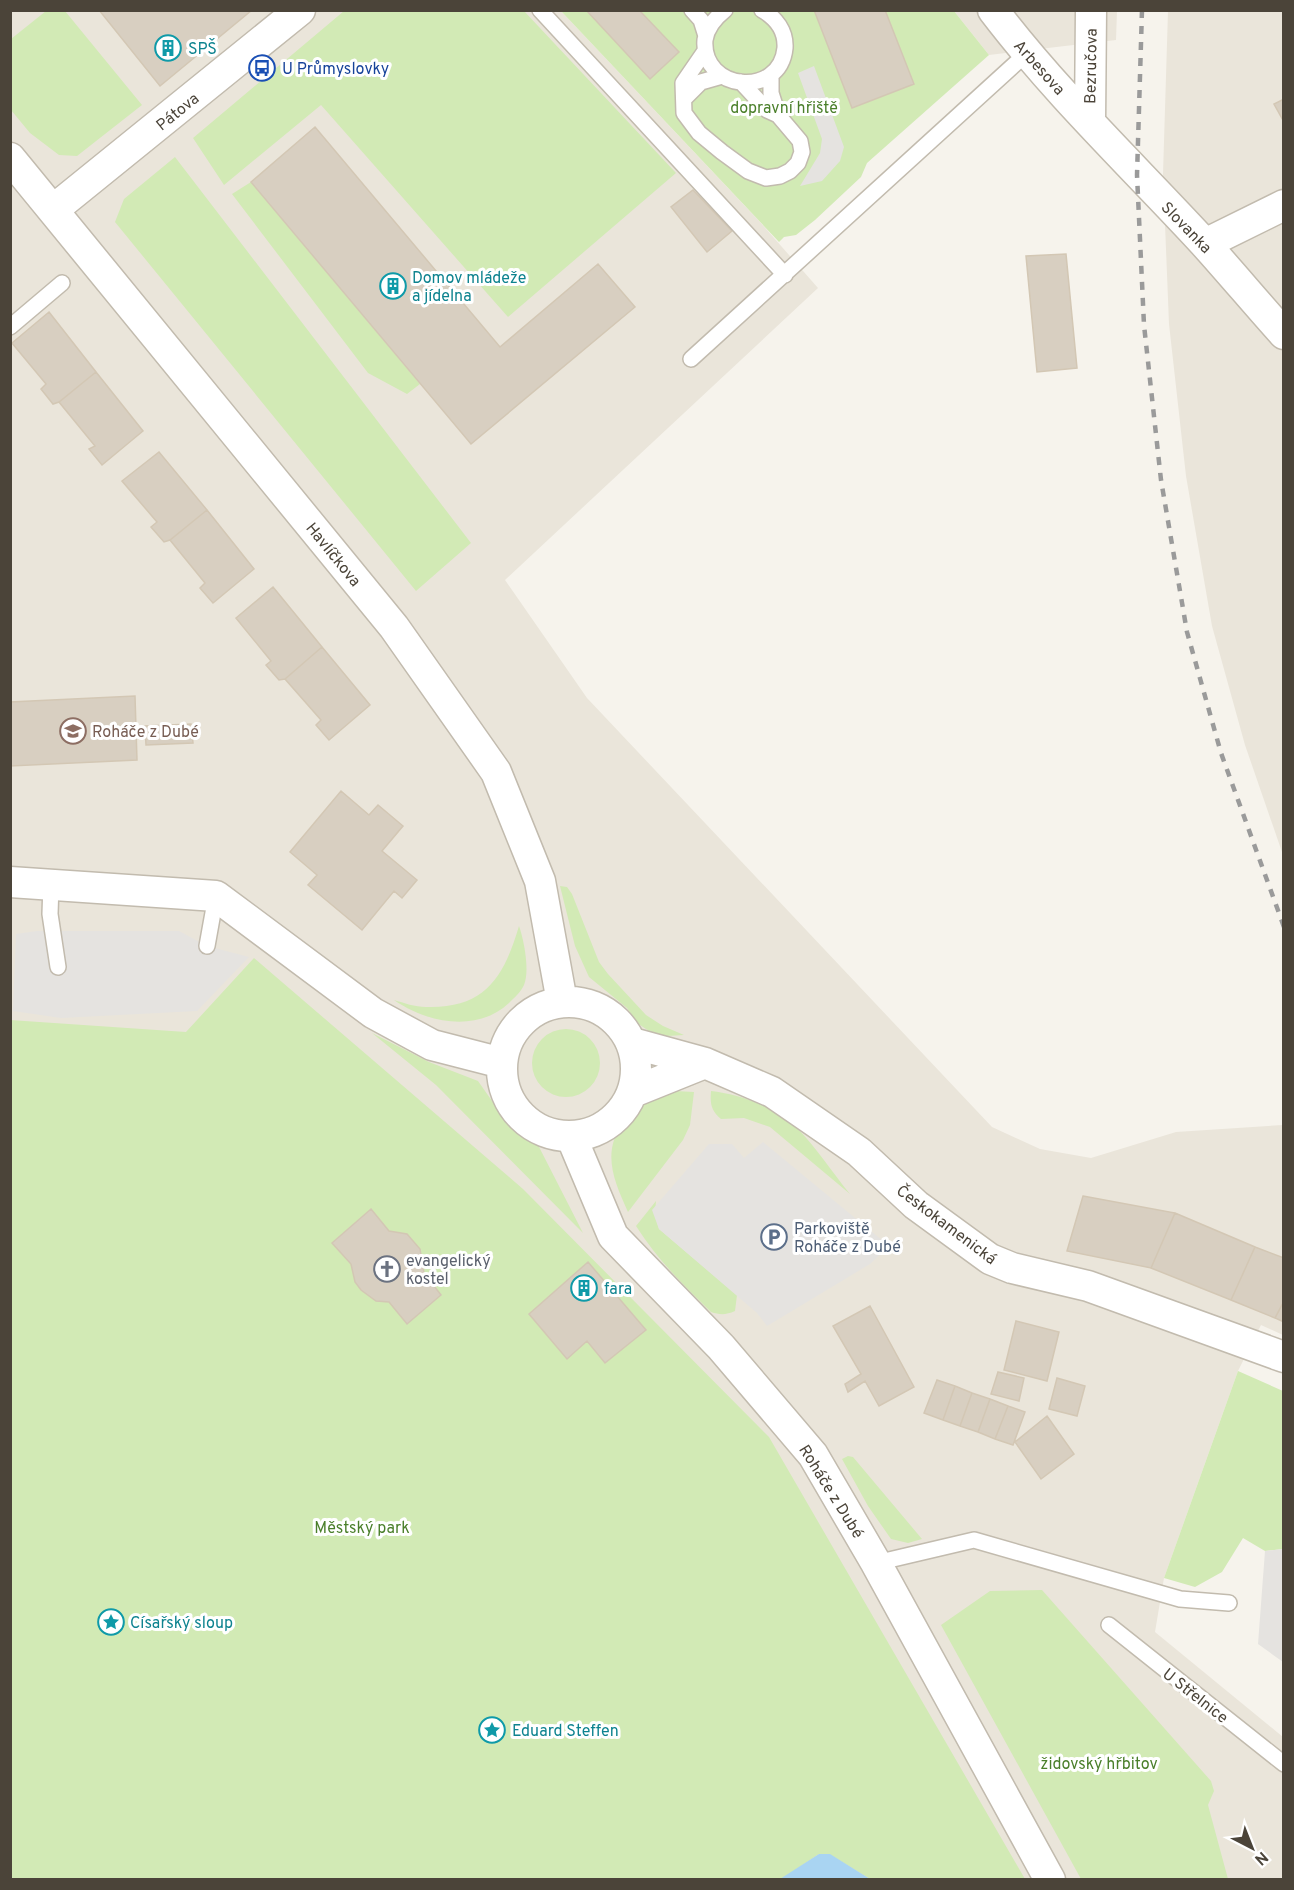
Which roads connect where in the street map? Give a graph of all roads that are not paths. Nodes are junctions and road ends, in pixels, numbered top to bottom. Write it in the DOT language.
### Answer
graph roads {
  1 [pos="300,10"];
  2 [pos="540,10"];
  3 [pos="692,10"];
  4 [pos="725,10"];
  5 [pos="762,10"];
  6 [pos="993,10"];
  7 [pos="1091,10"];
  8 [pos="777,16"];
  9 [pos="706,44"];
  10 [pos="1026,54"];
  11 [pos="771,75"];
  12 [pos="722,76"];
  13 [pos="741,82"];
  14 [pos="684,99"];
  15 [pos="778,115"];
  16 [pos="1090,122"];
  17 [pos="10,158"];
  18 [pos="1284,205"];
  19 [pos="53,210"];
  20 [pos="1205,244"];
  21 [pos="785,275"];
  22 [pos="62,283"];
  23 [pos="10,327"];
  24 [pos="1284,334"];
  25 [pos="692,359"];
  26 [pos="10,882"];
  27 [pos="51,884"];
  28 [pos="216,897"];
  29 [pos="207,946"];
  30 [pos="58,967"];
  31 [pos="562,1002"];
  32 [pos="632,1043"];
  33 [pos="502,1063"];
  34 [pos="705,1063"];
  35 [pos="633,1092"];
  36 [pos="571,1136"];
  37 [pos="1284,1357"];
  38 [pos="876,1563"];
  39 [pos="1229,1603"];
  40 [pos="1109,1625"];
  41 [pos="1284,1764"];
  42 [pos="1050,1880"];
  1 -- 19 [label="street, Pátova"];
  2 -- 21 [label="lane"];
  3 -- 9 [label="lane"];
  4 -- 9 [label="lane"];
  5 -- 8 [label="lane"];
  6 -- 10 [label="street, Arbesova"];
  7 -- 16 [label="street, Bezručova"];
  8 -- 11 [label="lane"];
  9 -- 12 [label="lane"];
  9 -- 14 [label="lane"];
  10 -- 16 [label="street, Arbesova"];
  10 -- 21 [label="lane"];
  11 -- 13 [label="lane"];
  11 -- 15 [label="lane"];
  12 -- 13 [label="lane"];
  12 -- 14 [label="lane"];
  13 -- 15 [label="lane"];
  14 -- 15 [label="lane"];
  16 -- 20 [label="street, Slovanka"];
  17 -- 19 [label="street, Havlíčkova"];
  18 -- 20 [label="street"];
  19 -- 31 [label="street, Havlíčkova"];
  20 -- 24 [label="street, Slovanka"];
  21 -- 25 [label="lane"];
  22 -- 23 [label="lane"];
  26 -- 27 [label="street"];
  27 -- 28 [label="street"];
  27 -- 30 [label="lane"];
  28 -- 29 [label="lane"];
  28 -- 33 [label="street"];
  31 -- 32 [label="street"];
  31 -- 33 [label="street"];
  32 -- 34 [label="street, Českokamenická"];
  32 -- 35 [label="street"];
  33 -- 36 [label="street"];
  34 -- 35 [label="street"];
  34 -- 37 [label="street, Českokamenická"];
  35 -- 36 [label="street"];
  36 -- 38 [label="street, Roháče z Dubé"];
  38 -- 39 [label="lane"];
  38 -- 42 [label="street, Roháče z Dubé"];
  40 -- 41 [label="lane, U Střelnice"];
}
